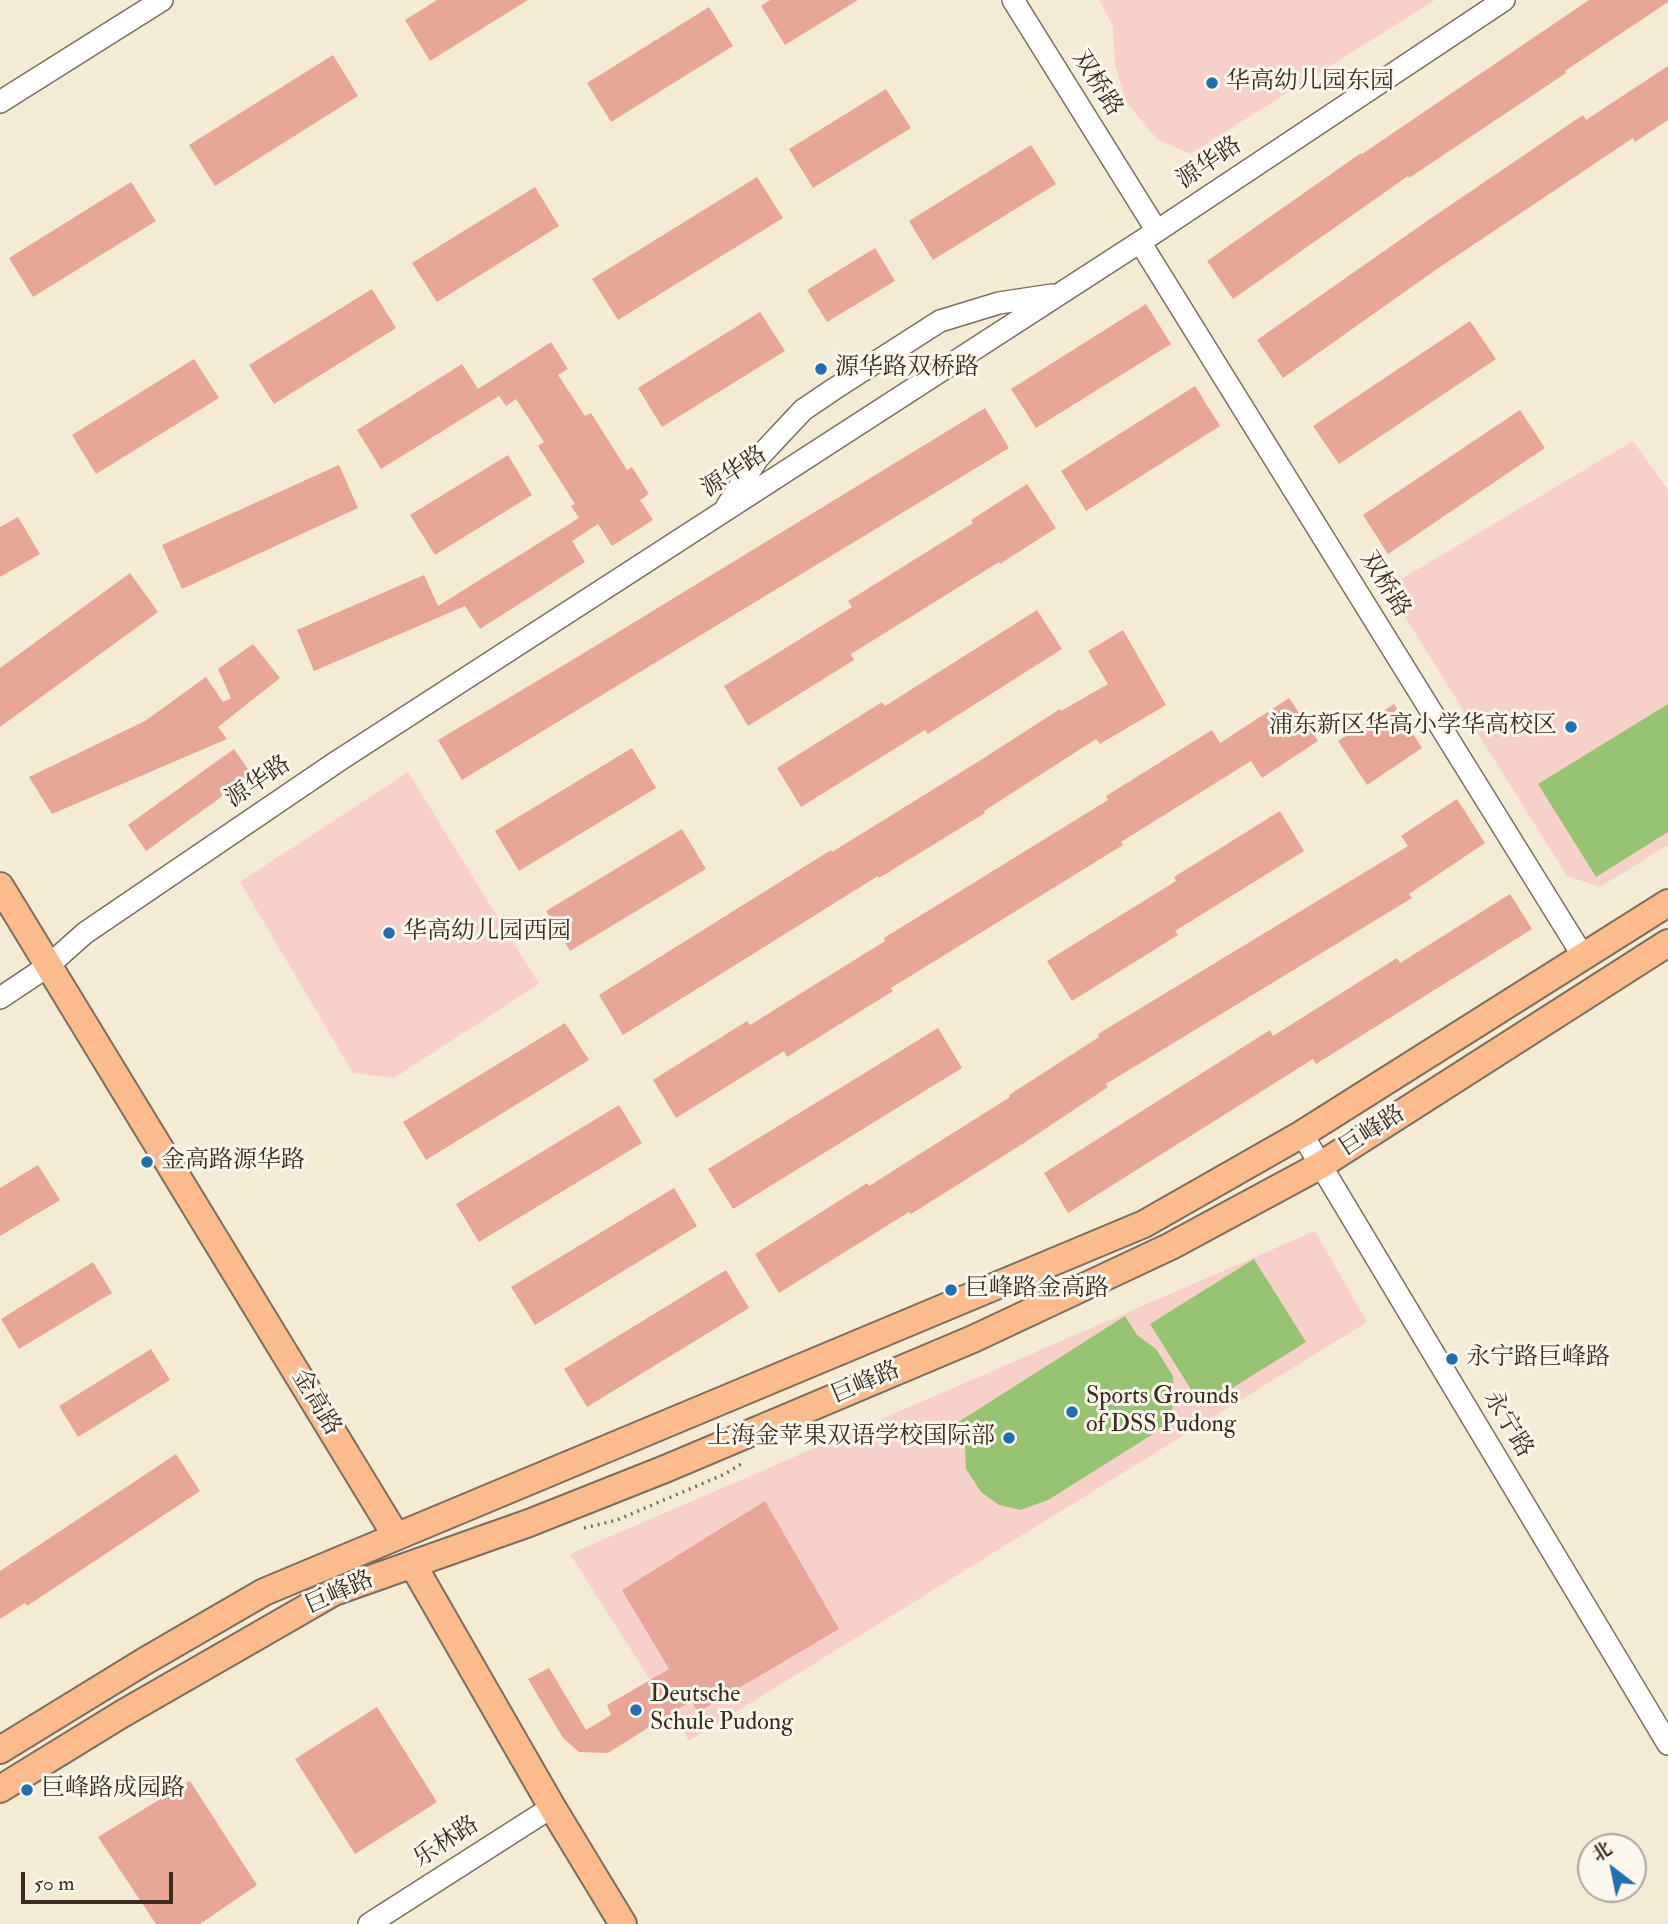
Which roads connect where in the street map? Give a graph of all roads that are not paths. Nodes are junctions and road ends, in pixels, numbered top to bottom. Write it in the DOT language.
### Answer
graph roads {
  1 [pos="162,0"];
  2 [pos="1013,0"];
  3 [pos="1504,0"];
  4 [pos="0,102"];
  5 [pos="1149,237"];
  6 [pos="1061,293"];
  7 [pos="723,512"];
  8 [pos="0,887"];
  9 [pos="1668,903"];
  10 [pos="1668,943"];
  11 [pos="1583,956"];
  12 [pos="48,966"];
  13 [pos="0,998"];
  14 [pos="1302,1134"];
  15 [pos="1321,1165"];
  16 [pos="396,1536"];
  17 [pos="413,1565"];
  18 [pos="1668,1744"];
  19 [pos="0,1750"];
  20 [pos="0,1789"];
  21 [pos="552,1807"];
  22 [pos="369,1924"];
  23 [pos="623,1924"];
  1 -- 4 [label="street"];
  2 -- 5 [label="street, 双桥路"];
  3 -- 5 [label="street, 源华路"];
  5 -- 6 [label="street, 源华路"];
  5 -- 11 [label="street, 双桥路"];
  6 -- 7 [label="street, 源华路"];
  6 -- 7 [label="street"];
  7 -- 12 [label="street, 源华路"];
  8 -- 12 [label="main road, 金高路"];
  9 -- 11 [label="main road, 巨峰路"];
  10 -- 15 [label="main road, 巨峰路"];
  11 -- 14 [label="main road, 巨峰路"];
  12 -- 13 [label="street, 源华路"];
  12 -- 16 [label="main road, 金高路"];
  14 -- 15 [label="street, 永宁路"];
  14 -- 16 [label="main road, 巨峰路"];
  15 -- 17 [label="main road, 巨峰路"];
  15 -- 18 [label="street, 永宁路"];
  16 -- 17 [label="street, 金高路"];
  16 -- 19 [label="main road, 巨峰路"];
  17 -- 20 [label="main road, 巨峰路"];
  17 -- 21 [label="main road, 金高路"];
  21 -- 22 [label="street, 乐林路"];
  21 -- 23 [label="main road, 金高路"];
}
